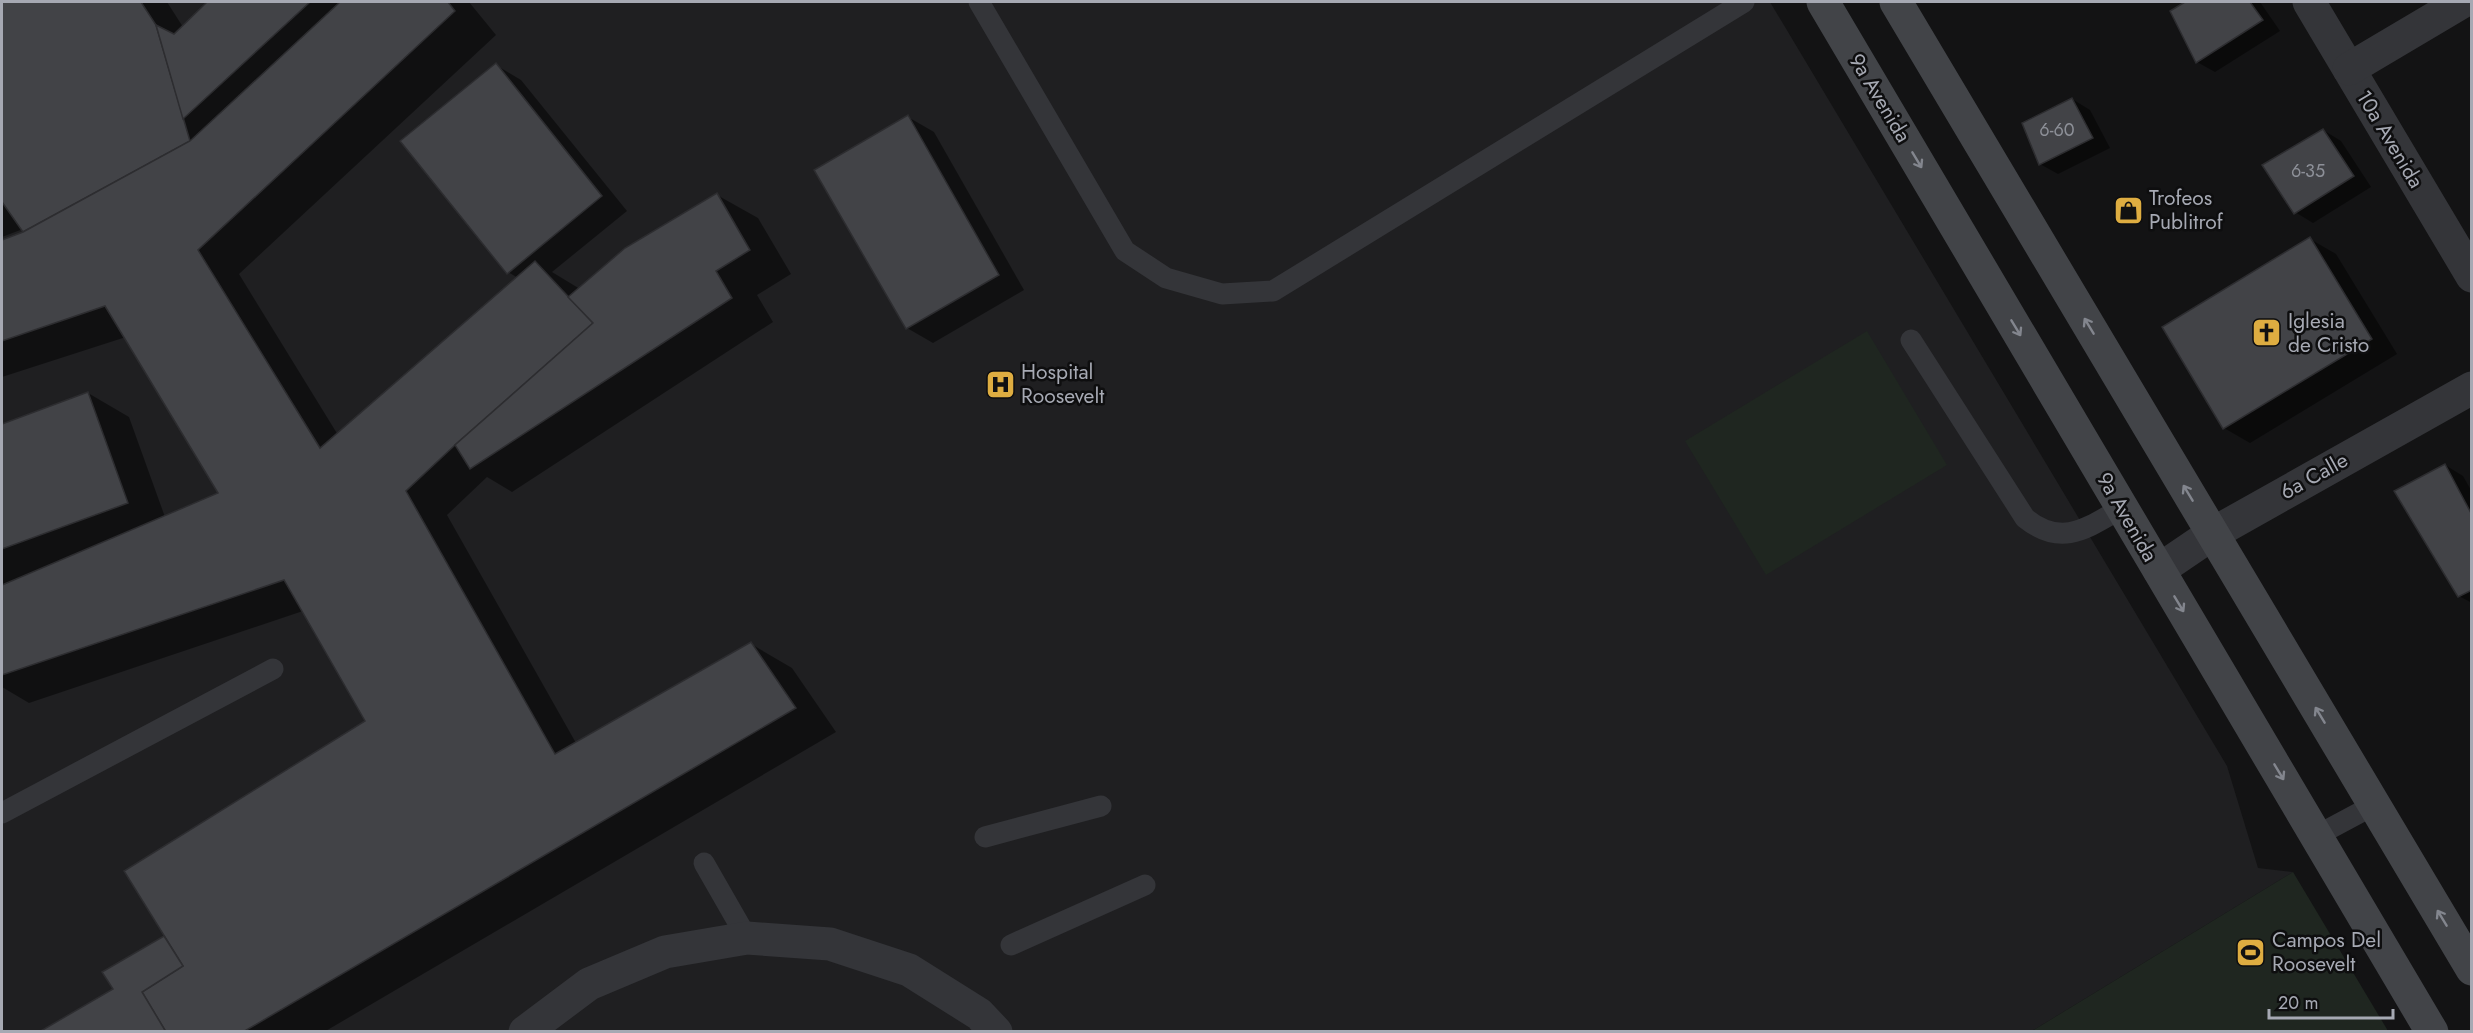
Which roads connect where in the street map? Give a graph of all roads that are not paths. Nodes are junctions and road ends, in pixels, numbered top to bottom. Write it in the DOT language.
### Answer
graph roads {
  1 [pos="979,2"];
  2 [pos="1744,2"];
  3 [pos="1822,2"];
  4 [pos="1896,2"];
  5 [pos="2309,2"];
  6 [pos="2462,2"];
  7 [pos="2349,69"];
  8 [pos="2472,276"];
  9 [pos="1911,340"];
  10 [pos="2472,388"];
  11 [pos="2122,508"];
  12 [pos="2212,534"];
  13 [pos="2159,570"];
  14 [pos="273,669"];
  15 [pos="2374,805"];
  16 [pos="1101,806"];
  17 [pos="2,813"];
  18 [pos="2316,836"];
  19 [pos="985,837"];
  20 [pos="704,863"];
  21 [pos="1145,885"];
  22 [pos="747,938"];
  23 [pos="1011,945"];
  24 [pos="2472,969"];
  25 [pos="525,1032"];
  26 [pos="996,1032"];
  27 [pos="2432,1032"];
  1 -- 2 [label="lane"];
  3 -- 11 [label="main road, 9a Avenida, one-way"];
  12 -- 4 [label="main road, one-way"];
  5 -- 7 [label="street, 10a Avenida"];
  6 -- 7 [label="street"];
  7 -- 8 [label="street, 10a Avenida"];
  9 -- 11 [label="lane"];
  10 -- 12 [label="street, 6a Calle"];
  11 -- 13 [label="main road, 9a Avenida"];
  12 -- 13 [label="street, 6a Calle"];
  15 -- 12 [label="main road, one-way"];
  13 -- 18 [label="main road, 9a Avenida, one-way"];
  14 -- 17 [label="lane"];
  15 -- 18 [label="lane"];
  24 -- 15 [label="main road, one-way"];
  16 -- 19 [label="lane"];
  18 -- 27 [label="main road, 9a Avenida"];
  20 -- 22 [label="lane"];
  21 -- 23 [label="lane"];
  22 -- 25 [label="street"];
  22 -- 26 [label="street"];
}
